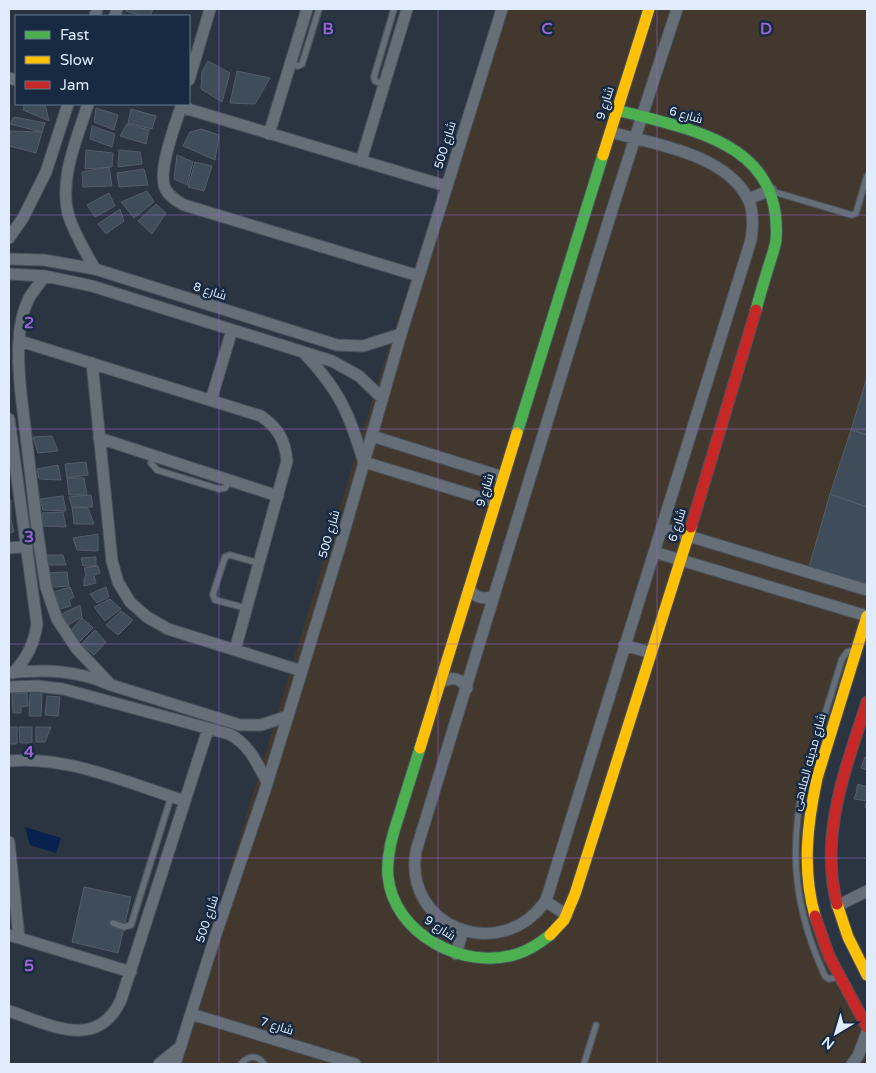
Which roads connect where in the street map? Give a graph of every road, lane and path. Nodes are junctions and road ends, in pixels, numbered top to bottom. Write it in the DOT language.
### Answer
graph roads {
  1 [pos="210,9"];
  2 [pos="307,9"];
  3 [pos="319,9"];
  4 [pos="394,9"];
  5 [pos="407,9"];
  6 [pos="502,9"];
  7 [pos="649,9"];
  8 [pos="677,9"];
  9 [pos="291,63"];
  10 [pos="190,77"];
  11 [pos="384,85"];
  12 [pos="68,105"];
  13 [pos="88,105"];
  14 [pos="181,106"];
  15 [pos="617,110"];
  16 [pos="642,117"];
  17 [pos="610,132"];
  18 [pos="269,134"];
  19 [pos="634,139"];
  20 [pos="361,161"];
  21 [pos="867,176"];
  22 [pos="446,186"];
  23 [pos="771,190"];
  24 [pos="748,199"];
  25 [pos="9,238"];
  26 [pos="9,259"];
  27 [pos="95,270"];
  28 [pos="9,274"];
  29 [pos="45,276"];
  30 [pos="419,276"];
  31 [pos="134,282"];
  32 [pos="130,298"];
  33 [pos="232,330"];
  34 [pos="401,334"];
  35 [pos="16,339"];
  36 [pos="303,352"];
  37 [pos="92,363"];
  38 [pos="382,398"];
  39 [pos="211,400"];
  40 [pos="9,419"];
  41 [pos="372,436"];
  42 [pos="99,438"];
  43 [pos="364,462"];
  44 [pos="504,477"];
  45 [pos="278,496"];
  46 [pos="495,502"];
  47 [pos="37,522"];
  48 [pos="24,524"];
  49 [pos="662,528"];
  50 [pos="688,536"];
  51 [pos="27,546"];
  52 [pos="9,548"];
  53 [pos="654,552"];
  54 [pos="680,560"];
  55 [pos="258,563"];
  56 [pos="46,587"];
  57 [pos="32,589"];
  58 [pos="468,589"];
  59 [pos="867,590"];
  60 [pos="494,596"];
  61 [pos="246,608"];
  62 [pos="867,616"];
  63 [pos="624,645"];
  64 [pos="235,650"];
  65 [pos="651,653"];
  66 [pos="302,671"];
  67 [pos="11,673"];
  68 [pos="441,682"];
  69 [pos="111,685"];
  70 [pos="9,687"];
  71 [pos="467,688"];
  72 [pos="867,702"];
  73 [pos="288,716"];
  74 [pos="240,725"];
  75 [pos="208,729"];
  76 [pos="236,738"];
  77 [pos="9,761"];
  78 [pos="267,782"];
  79 [pos="171,797"];
  80 [pos="185,801"];
  81 [pos="9,842"];
  82 [pos="867,891"];
  83 [pos="545,902"];
  84 [pos="837,906"];
  85 [pos="567,915"];
  86 [pos="113,923"];
  87 [pos="463,930"];
  88 [pos="14,937"];
  89 [pos="456,954"];
  90 [pos="130,972"];
  91 [pos="854,977"];
  92 [pos="9,1011"];
  93 [pos="191,1014"];
  94 [pos="596,1025"];
  95 [pos="867,1027"];
  96 [pos="867,1032"];
  97 [pos="181,1046"];
  98 [pos="159,1064"];
  99 [pos="176,1064"];
  100 [pos="241,1064"];
  101 [pos="264,1064"];
  102 [pos="355,1064"];
  103 [pos="584,1064"];
  104 [pos="852,1064"];
  1 -- 10 [label="street"];
  2 -- 9 [label="street"];
  3 -- 9 [label="lane"];
  4 -- 11 [label="lane"];
  5 -- 11 [label="street"];
  6 -- 22 [label="street, شارع 500"];
  7 -- 15 [label="street, شارع 9"];
  8 -- 16 [label="street, شارع 9"];
  9 -- 18 [label="street"];
  11 -- 20 [label="street"];
  12 -- 25 [label="street"];
  13 -- 27 [label="street"];
  14 -- 18 [label="street"];
  14 -- 30 [label="street"];
  15 -- 16 [label="street, شارع 6"];
  15 -- 17 [label="street, شارع 9"];
  16 -- 19 [label="street, شارع 9"];
  16 -- 23 [label="street, شارع 6"];
  17 -- 19 [label="street, شارع 6"];
  17 -- 44 [label="street, شارع 9"];
  18 -- 20 [label="street"];
  19 -- 24 [label="street, شارع 6"];
  19 -- 60 [label="street, شارع 9"];
  20 -- 22 [label="street"];
  21 -- 23 [label="lane"];
  22 -- 30 [label="street, شارع 500"];
  23 -- 24 [label="street"];
  23 -- 50 [label="street, شارع 6"];
  24 -- 49 [label="street, شارع 6"];
  26 -- 27 [label="street, شارع 8"];
  27 -- 31 [label="street, شارع 8"];
  28 -- 29 [label="street"];
  29 -- 32 [label="street"];
  29 -- 35 [label="street"];
  30 -- 34 [label="street, شارع 500"];
  31 -- 32 [label="street"];
  31 -- 34 [label="street, شارع 8"];
  32 -- 33 [label="street"];
  33 -- 36 [label="street"];
  33 -- 39 [label="street"];
  34 -- 38 [label="street, شارع 500"];
  35 -- 37 [label="street"];
  35 -- 47 [label="street"];
  36 -- 38 [label="street"];
  36 -- 43 [label="street"];
  37 -- 39 [label="street"];
  37 -- 42 [label="street"];
  38 -- 41 [label="street, شارع 500"];
  39 -- 45 [label="street"];
  40 -- 48 [label="street"];
  41 -- 43 [label="street, شارع 500"];
  41 -- 44 [label="street"];
  42 -- 45 [label="street"];
  42 -- 64 [label="street"];
  43 -- 46 [label="street"];
  43 -- 66 [label="street, شارع 500"];
  44 -- 46 [label="street, شارع 9"];
  45 -- 55 [label="street"];
  46 -- 58 [label="street, شارع 9"];
  47 -- 48 [label="street"];
  47 -- 56 [label="street"];
  48 -- 51 [label="street"];
  49 -- 50 [label="street"];
  49 -- 53 [label="street, شارع 6"];
  50 -- 54 [label="street, شارع 6"];
  50 -- 59 [label="street"];
  51 -- 52 [label="street"];
  51 -- 57 [label="street"];
  53 -- 54 [label="street"];
  53 -- 63 [label="street, شارع 6"];
  54 -- 62 [label="street"];
  54 -- 65 [label="street, شارع 6"];
  55 -- 61 [label="street"];
  55 -- 61 [label="lane"];
  56 -- 57 [label="street"];
  56 -- 69 [label="street"];
  57 -- 67 [label="street"];
  58 -- 60 [label="street"];
  58 -- 68 [label="street, شارع 9"];
  60 -- 71 [label="street, شارع 9"];
  61 -- 64 [label="street"];
  62 -- 91 [label="street, شارع مدينه الملاهى"];
  63 -- 65 [label="street"];
  63 -- 83 [label="street, شارع 6"];
  64 -- 66 [label="street"];
  65 -- 85 [label="street, شارع 6"];
  66 -- 73 [label="street, شارع 500"];
  67 -- 69 [label="street"];
  68 -- 71 [label="street"];
  68 -- 89 [label="street, شارع 9"];
  69 -- 74 [label="street"];
  70 -- 75 [label="street"];
  71 -- 87 [label="street, شارع 9"];
  72 -- 84 [label="street, شارع مدينه الملاهى"];
  73 -- 74 [label="street"];
  73 -- 78 [label="street, شارع 500"];
  74 -- 76 [label="street"];
  75 -- 76 [label="street"];
  75 -- 80 [label="street"];
  76 -- 78 [label="street"];
  77 -- 79 [label="street"];
  78 -- 93 [label="street, شارع 500"];
  79 -- 80 [label="street"];
  79 -- 86 [label="lane"];
  80 -- 90 [label="street"];
  81 -- 88 [label="street"];
  82 -- 84 [label="street"];
  83 -- 85 [label="street"];
  83 -- 87 [label="street, شارع 6"];
  84 -- 91 [label="street, شارع مدينه الملاهى"];
  85 -- 89 [label="street, شارع 6"];
  87 -- 89 [label="street"];
  88 -- 90 [label="street"];
  90 -- 92 [label="street"];
  91 -- 95 [label="street, شارع مدينه الملاهى"];
  93 -- 97 [label="street, شارع 500"];
  93 -- 102 [label="street, شارع 7"];
  94 -- 103 [label="lane"];
  96 -- 104 [label="street"];
  97 -- 98 [label="street"];
  97 -- 99 [label="street, شارع 500"];
  100 -- 101 [label="lane"];
}
